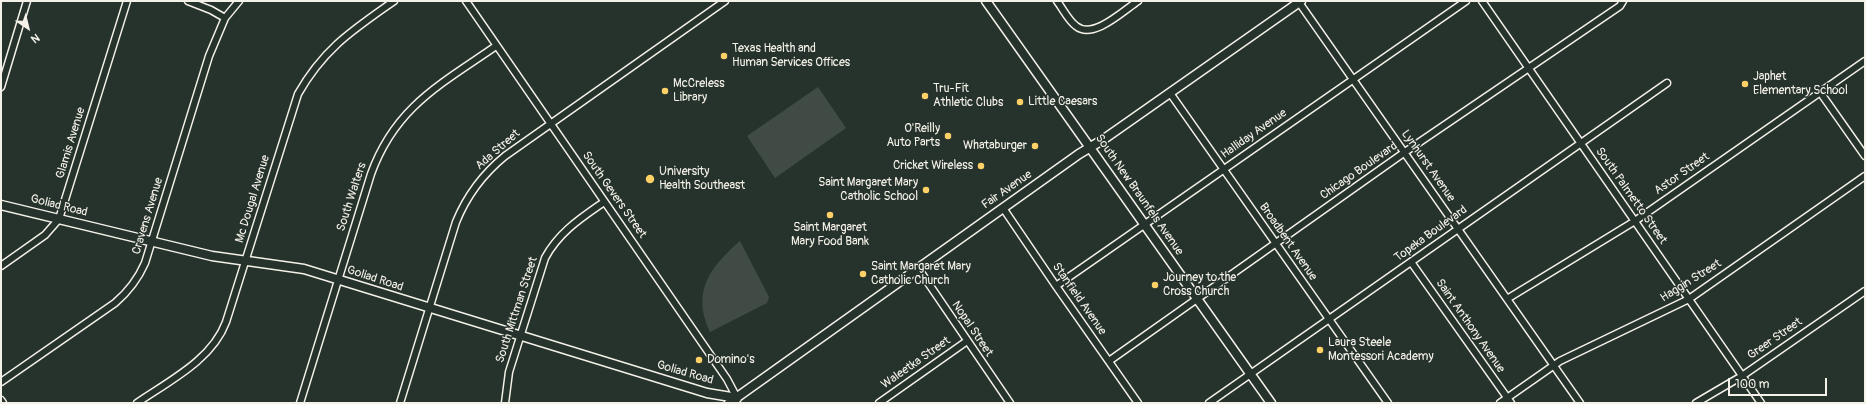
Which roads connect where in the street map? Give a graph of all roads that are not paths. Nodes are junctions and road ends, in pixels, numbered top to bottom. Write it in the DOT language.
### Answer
graph roads {
  1 [pos="27,1"];
  2 [pos="127,1"];
  3 [pos="188,1"];
  4 [pos="239,1"];
  5 [pos="394,1"];
  6 [pos="466,1"];
  7 [pos="725,1"];
  8 [pos="986,1"];
  9 [pos="1057,1"];
  10 [pos="1138,1"];
  11 [pos="1299,1"];
  12 [pos="1466,1"];
  13 [pos="1482,1"];
  14 [pos="1623,1"];
  15 [pos="225,18"];
  16 [pos="496,46"];
  17 [pos="1865,61"];
  18 [pos="1529,68"];
  19 [pos="1352,78"];
  20 [pos="1667,83"];
  21 [pos="1,87"];
  22 [pos="1820,92"];
  23 [pos="1170,93"];
  24 [pos="550,123"];
  25 [pos="1581,142"];
  26 [pos="1090,147"];
  27 [pos="1405,152"];
  28 [pos="1865,156"];
  29 [pos="1223,169"];
  30 [pos="1865,176"];
  31 [pos="604,202"];
  32 [pos="1,205"];
  33 [pos="1003,208"];
  34 [pos="59,219"];
  35 [pos="1635,221"];
  36 [pos="1145,224"];
  37 [pos="1458,228"];
  38 [pos="151,241"];
  39 [pos="1276,244"];
  40 [pos="245,260"];
  41 [pos="1411,262"];
  42 [pos="1,266"];
  43 [pos="918,268"];
  44 [pos="338,280"];
  45 [pos="1056,286"];
  46 [pos="1865,291"];
  47 [pos="1507,299"];
  48 [pos="1689,299"];
  49 [pos="1197,300"];
  50 [pos="429,308"];
  51 [pos="1329,320"];
  52 [pos="520,336"];
  53 [pos="967,341"];
  54 [pos="1109,361"];
  55 [pos="1554,366"];
  56 [pos="1250,374"];
  57 [pos="1742,376"];
  58 [pos="1,382"];
  59 [pos="1,400"];
  60 [pos="740,400"];
  61 [pos="1509,401"];
  62 [pos="3,403"];
  63 [pos="137,403"];
  64 [pos="300,403"];
  65 [pos="400,403"];
  66 [pos="505,403"];
  67 [pos="729,403"];
  68 [pos="879,403"];
  69 [pos="1010,403"];
  70 [pos="1138,403"];
  71 [pos="1209,403"];
  72 [pos="1271,403"];
  73 [pos="1388,403"];
  74 [pos="1500,403"];
  75 [pos="1580,403"];
  76 [pos="1696,403"];
  77 [pos="1760,403"];
  1 -- 21 [label="street"];
  2 -- 34 [label="street, Glamis Avenue"];
  3 -- 15 [label="street"];
  4 -- 15 [label="street, Cravens Avenue"];
  5 -- 40 [label="street, Mc Dougal Avenue"];
  6 -- 16 [label="street, South Gevers Street"];
  7 -- 24 [label="street, Ada Street"];
  8 -- 26 [label="main road, South New Braunfels Avenue"];
  9 -- 10 [label="street"];
  11 -- 19 [label="street, Lynhurst Avenue"];
  11 -- 23 [label="main road, Fair Avenue"];
  12 -- 19 [label="street, Halliday Avenue"];
  13 -- 18 [label="street, South Palmetto Street"];
  14 -- 18 [label="street, Chicago Boulevard"];
  15 -- 38 [label="street, Cravens Avenue"];
  16 -- 24 [label="street, South Gevers Street"];
  16 -- 44 [label="street, South Walters"];
  17 -- 22 [label="street, Astor Street"];
  18 -- 25 [label="street, South Palmetto Street"];
  18 -- 27 [label="street, Chicago Boulevard"];
  19 -- 27 [label="street, Lynhurst Avenue"];
  19 -- 29 [label="street, Halliday Avenue"];
  20 -- 25 [label="street, Topeka Boulevard"];
  22 -- 28 [label="street"];
  22 -- 35 [label="street, Astor Street"];
  23 -- 26 [label="main road, Fair Avenue"];
  23 -- 29 [label="street, Broadbent Avenue"];
  24 -- 31 [label="street, South Gevers Street"];
  24 -- 50 [label="street, Ada Street"];
  25 -- 35 [label="street, South Palmetto Street"];
  25 -- 37 [label="street, Topeka Boulevard"];
  26 -- 33 [label="main road, Fair Avenue"];
  26 -- 36 [label="main road, South New Braunfels Avenue"];
  27 -- 37 [label="street, Lynhurst Avenue"];
  27 -- 39 [label="street, Chicago Boulevard"];
  29 -- 36 [label="street, Halliday Avenue"];
  29 -- 39 [label="street, Broadbent Avenue"];
  30 -- 48 [label="street, Haggin Street"];
  31 -- 52 [label="street, South Mittman Street"];
  31 -- 60 [label="street, South Gevers Street"];
  32 -- 34 [label="main road, Goliad Road"];
  33 -- 43 [label="main road, Fair Avenue"];
  33 -- 45 [label="street, Stanfield Avenue"];
  34 -- 38 [label="main road, Goliad Road"];
  34 -- 42 [label="street, Glamis Avenue"];
  35 -- 47 [label="street, Astor Street"];
  35 -- 48 [label="street, South Palmetto Street"];
  36 -- 45 [label="street, Halliday Avenue"];
  36 -- 49 [label="main road, South New Braunfels Avenue"];
  37 -- 41 [label="street, Topeka Boulevard"];
  37 -- 47 [label="street, Lynhurst Avenue"];
  38 -- 40 [label="main road, Goliad Road"];
  38 -- 58 [label="street, Cravens Avenue"];
  39 -- 49 [label="street, Chicago Boulevard"];
  39 -- 51 [label="street, Broadbent Avenue"];
  40 -- 44 [label="main road, Goliad Road"];
  40 -- 63 [label="street, Mc Dougal Avenue"];
  41 -- 51 [label="street, Topeka Boulevard"];
  41 -- 61 [label="street, Saint Anthony Avenue"];
  43 -- 53 [label="street, Nopal Street"];
  43 -- 60 [label="main road, Fair Avenue"];
  44 -- 50 [label="main road, Goliad Road"];
  44 -- 64 [label="street, South Walters"];
  45 -- 54 [label="street, Stanfield Avenue"];
  46 -- 57 [label="street, Greer Street"];
  47 -- 55 [label="street, Lynhurst Avenue"];
  48 -- 55 [label="street, Haggin Street"];
  48 -- 57 [label="street, South Palmetto Street"];
  49 -- 54 [label="street, Chicago Boulevard"];
  49 -- 56 [label="main road, South New Braunfels Avenue"];
  50 -- 52 [label="main road, Goliad Road"];
  50 -- 65 [label="street, Ada Street"];
  51 -- 56 [label="street, Topeka Boulevard"];
  51 -- 73 [label="street, Broadbent Avenue"];
  52 -- 60 [label="main road, Goliad Road"];
  52 -- 66 [label="street, South Mittman Street"];
  53 -- 68 [label="street, Waleetka Street"];
  53 -- 69 [label="street, Nopal Street"];
  54 -- 70 [label="street, Stanfield Avenue"];
  55 -- 61 [label="street, Haggin Street"];
  55 -- 75 [label="street, Lynhurst Avenue"];
  56 -- 71 [label="street, Topeka Boulevard"];
  56 -- 72 [label="main road, South New Braunfels Avenue"];
  57 -- 76 [label="street, Greer Street"];
  57 -- 77 [label="street, South Palmetto Street"];
  59 -- 62 [label="street"];
  60 -- 67 [label="main road, Fair Avenue"];
  61 -- 74 [label="street, Haggin Street"];
}
